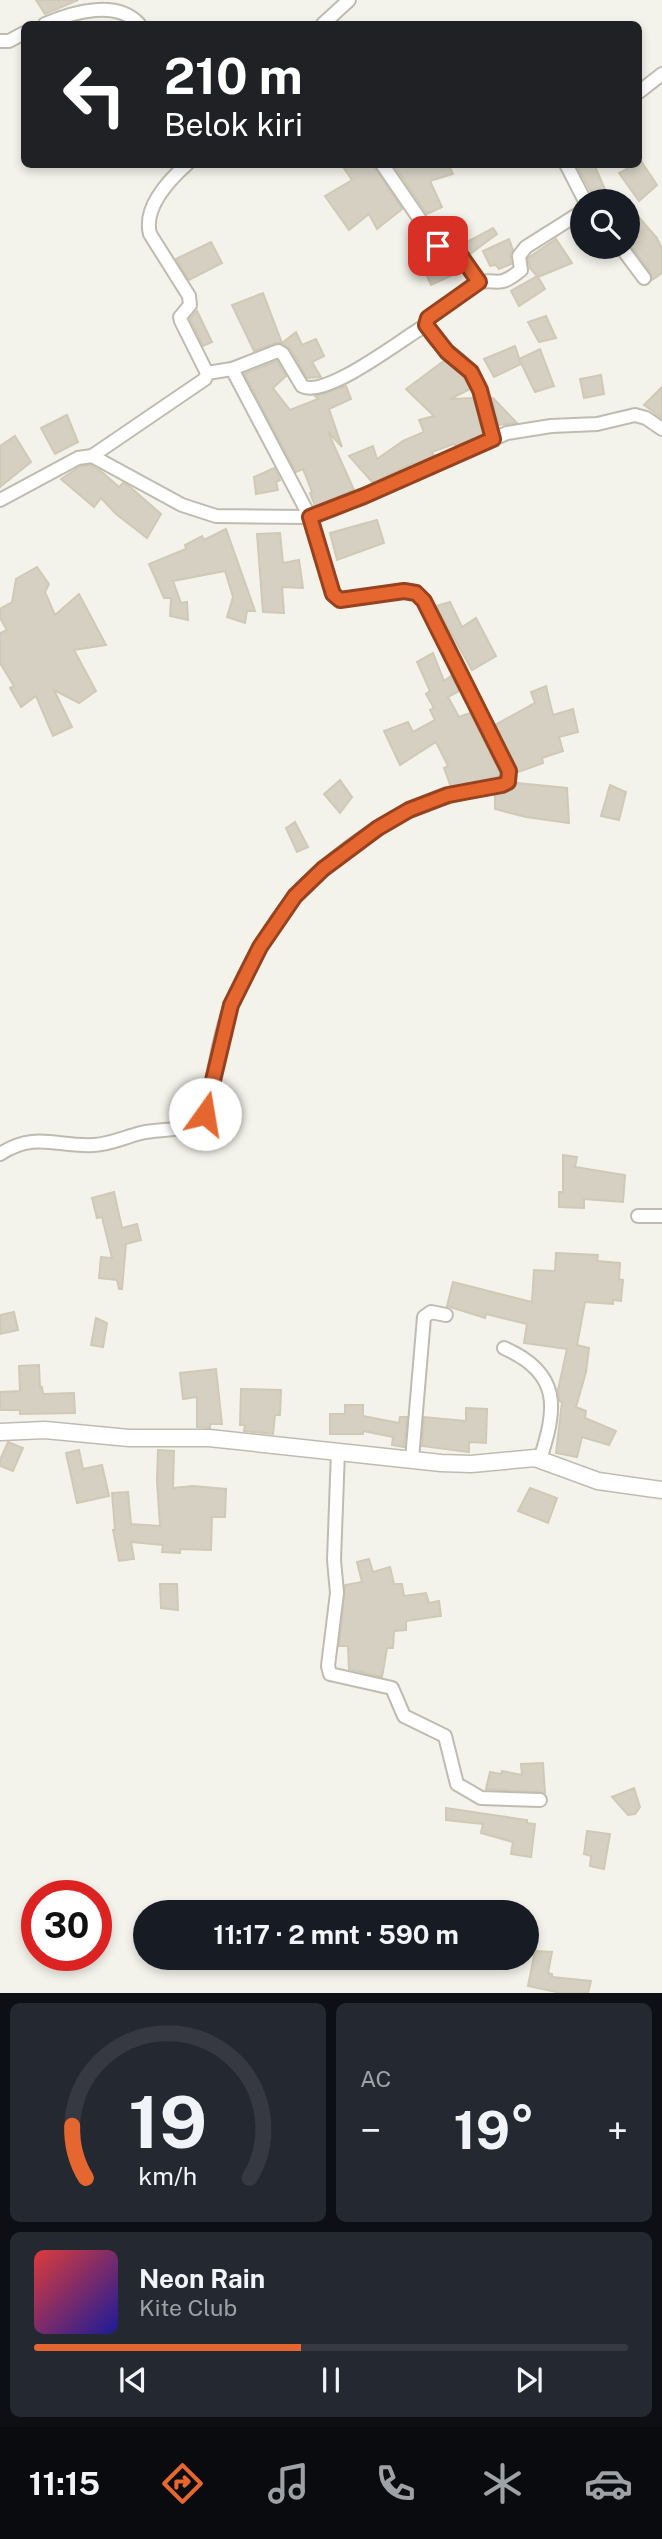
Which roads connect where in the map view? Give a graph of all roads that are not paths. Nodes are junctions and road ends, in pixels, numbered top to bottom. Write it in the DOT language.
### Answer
graph roads {
  1 [pos="349,0"];
  2 [pos="51,21"];
  3 [pos="136,21"];
  4 [pos="326,21"];
  5 [pos="21,35"];
  6 [pos="0,41"];
  7 [pos="662,74"];
  8 [pos="642,90"];
  9 [pos="181,168"];
  10 [pos="385,168"];
  11 [pos="568,168"];
  12 [pos="579,189"];
  13 [pos="570,220"];
  14 [pos="630,259"];
  15 [pos="643,278"];
  16 [pos="479,282"];
  17 [pos="426,325"];
  18 [pos="232,369"];
  19 [pos="207,373"];
  20 [pos="662,429"];
  21 [pos="493,439"];
  22 [pos="92,456"];
  23 [pos="0,500"];
  24 [pos="310,517"];
  25 [pos="0,1154"];
  26 [pos="638,1216"];
  27 [pos="662,1216"];
  28 [pos="446,1315"];
  29 [pos="504,1348"];
  30 [pos="0,1432"];
  31 [pos="338,1451"];
  32 [pos="412,1459"];
  33 [pos="540,1459"];
  34 [pos="662,1490"];
  35 [pos="540,1800"];
  1 -- 4 [label="street"];
  2 -- 3 [label="street"];
  5 -- 6 [label="street"];
  7 -- 8 [label="street"];
  9 -- 19 [label="street"];
  10 -- 16 [label="street"];
  11 -- 12 [label="street"];
  13 -- 16 [label="street"];
  14 -- 15 [label="street"];
  16 -- 17 [label="street"];
  17 -- 18 [label="street"];
  17 -- 21 [label="street"];
  18 -- 19 [label="street"];
  18 -- 24 [label="street"];
  19 -- 22 [label="street"];
  20 -- 21 [label="street"];
  21 -- 24 [label="street"];
  22 -- 23 [label="street"];
  22 -- 24 [label="street"];
  24 -- 25 [label="street"];
  26 -- 27 [label="street"];
  28 -- 32 [label="street"];
  29 -- 33 [label="street"];
  30 -- 31 [label="street"];
  31 -- 32 [label="street"];
  31 -- 35 [label="street"];
  32 -- 33 [label="street"];
  33 -- 34 [label="street"];
}
